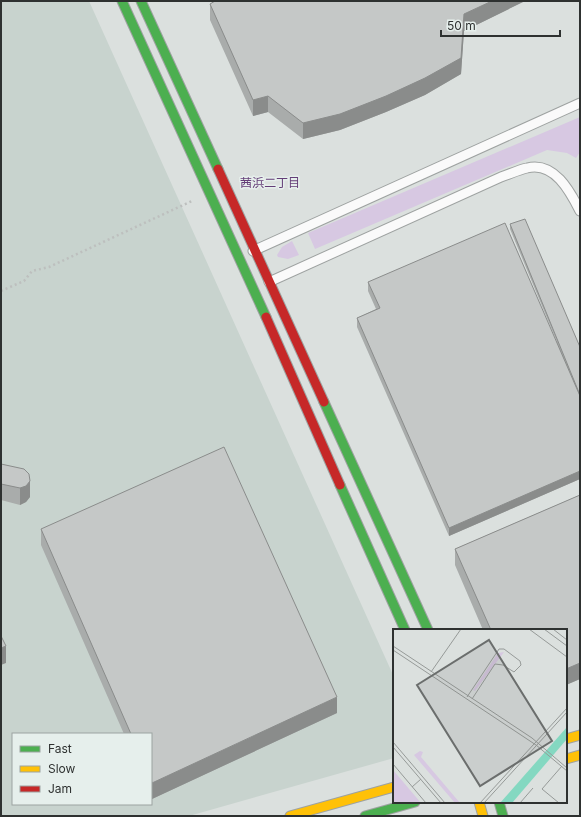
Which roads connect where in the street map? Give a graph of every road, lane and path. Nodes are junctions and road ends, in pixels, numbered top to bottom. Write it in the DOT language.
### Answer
graph roads {
  1 [pos="122,1"];
  2 [pos="141,1"];
  3 [pos="580,103"];
  4 [pos="192,201"];
  5 [pos="580,211"];
  6 [pos="256,250"];
  7 [pos="239,257"];
  8 [pos="270,282"];
  9 [pos="254,289"];
  10 [pos="1,291"];
  11 [pos="405,629"];
  12 [pos="428,629"];
  13 [pos="580,735"];
  14 [pos="567,739"];
  15 [pos="580,755"];
  16 [pos="567,759"];
  17 [pos="393,787"];
  18 [pos="411,803"];
  19 [pos="480,803"];
  20 [pos="499,803"];
  21 [pos="290,816"];
  22 [pos="365,816"];
  23 [pos="484,816"];
  24 [pos="503,816"];
  1 -- 7 [label="street"];
  2 -- 6 [label="street"];
  3 -- 6 [label="lane"];
  4 -- 10 [label="path"];
  5 -- 8 [label="lane"];
  6 -- 7 [label="lane"];
  6 -- 8 [label="street"];
  7 -- 9 [label="street"];
  8 -- 9 [label="lane"];
  8 -- 12 [label="street"];
  9 -- 11 [label="street"];
  13 -- 14 [label="street"];
  15 -- 16 [label="street"];
  17 -- 21 [label="street"];
  18 -- 22 [label="street"];
  19 -- 23 [label="street"];
  20 -- 24 [label="street"];
}
